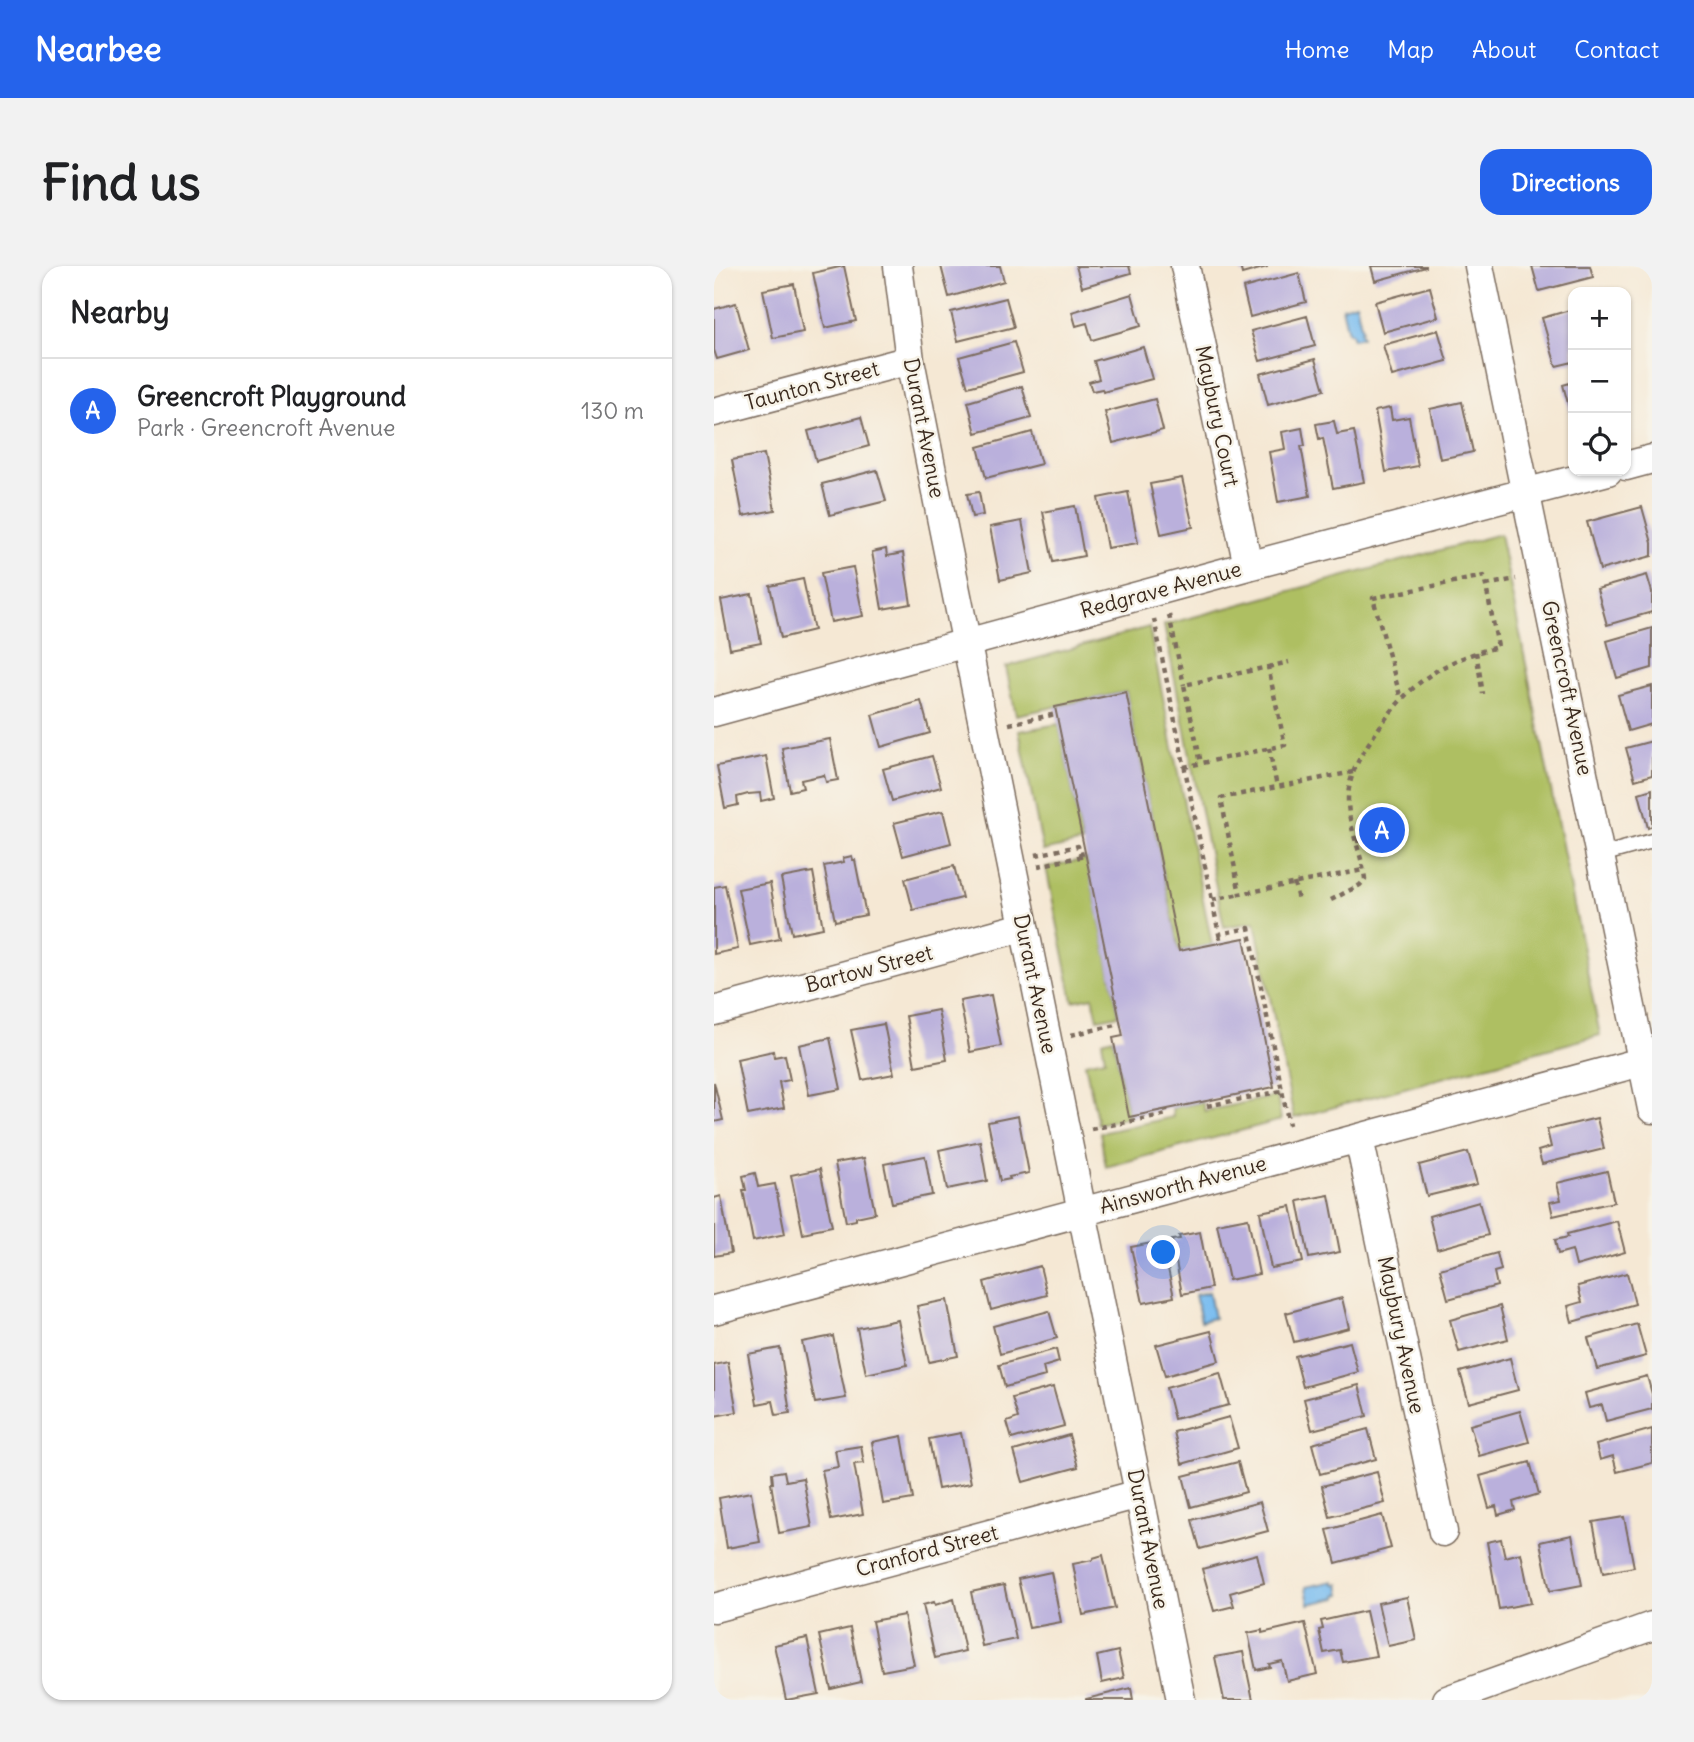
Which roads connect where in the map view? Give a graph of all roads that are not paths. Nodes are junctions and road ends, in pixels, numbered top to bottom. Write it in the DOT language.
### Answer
graph roads {
  1 [pos="898,266"];
  2 [pos="1185,266"];
  3 [pos="1479,266"];
  4 [pos="910,360"];
  5 [pos="714,412"];
  6 [pos="1652,459"];
  7 [pos="1631,465"];
  8 [pos="1590,476"];
  9 [pos="1527,493"];
  10 [pos="1248,566"];
  11 [pos="966,643"];
  12 [pos="714,712"];
  13 [pos="1652,841"];
  14 [pos="1601,855"];
  15 [pos="1023,927"];
  16 [pos="714,1011"];
  17 [pos="1647,1060"];
  18 [pos="1652,1109"];
  19 [pos="1359,1138"];
  20 [pos="1081,1212"];
  21 [pos="714,1310"];
  22 [pos="1139,1494"];
  23 [pos="1443,1532"];
  24 [pos="714,1608"];
  25 [pos="1652,1626"];
  26 [pos="1460,1698"];
  27 [pos="1181,1700"];
  1 -- 4 [label="street, Durant Avenue"];
  2 -- 10 [label="street, Maybury Court"];
  3 -- 9 [label="street, Greencroft Avenue"];
  4 -- 5 [label="street, Taunton Street"];
  4 -- 11 [label="street, Durant Avenue"];
  6 -- 7 [label="street"];
  8 -- 9 [label="street, Redgrave Avenue"];
  9 -- 10 [label="street, Redgrave Avenue"];
  9 -- 14 [label="street, Greencroft Avenue"];
  10 -- 11 [label="street, Redgrave Avenue"];
  11 -- 12 [label="street, Redgrave Avenue"];
  11 -- 15 [label="street, Durant Avenue"];
  13 -- 14 [label="lane"];
  14 -- 17 [label="street, Greencroft Avenue"];
  15 -- 16 [label="street, Bartow Street"];
  15 -- 20 [label="street, Durant Avenue"];
  17 -- 18 [label="street, Greencroft Avenue"];
  17 -- 19 [label="street, Ainsworth Avenue"];
  19 -- 20 [label="street, Ainsworth Avenue"];
  19 -- 23 [label="street, Maybury Avenue"];
  20 -- 21 [label="street, Ainsworth Avenue"];
  20 -- 22 [label="street, Durant Avenue"];
  22 -- 24 [label="street, Cranford Street"];
  22 -- 27 [label="street, Durant Avenue"];
  25 -- 26 [label="street"];
}
